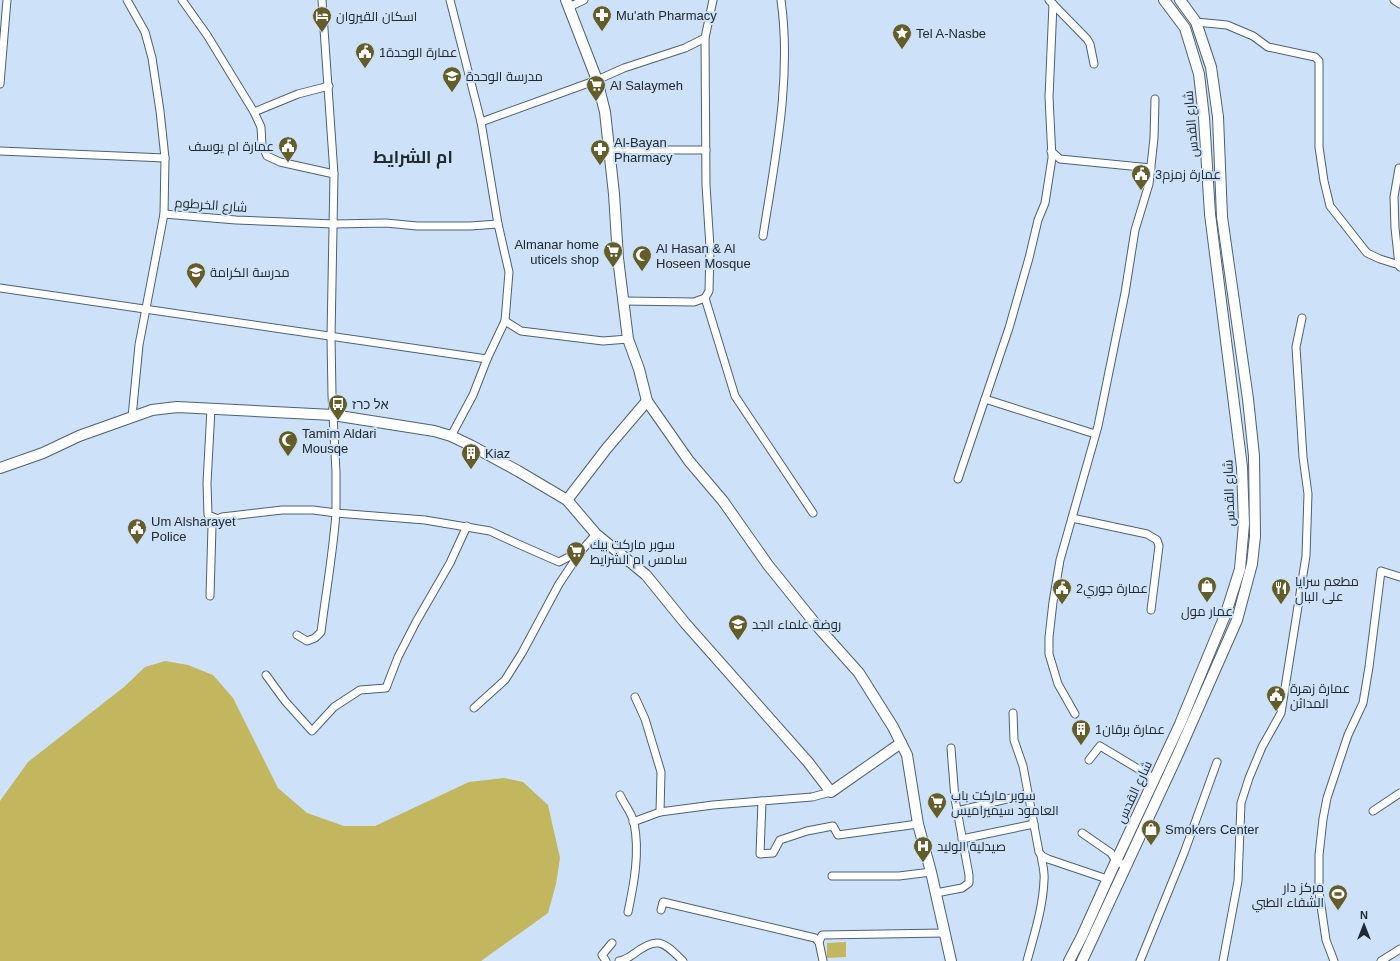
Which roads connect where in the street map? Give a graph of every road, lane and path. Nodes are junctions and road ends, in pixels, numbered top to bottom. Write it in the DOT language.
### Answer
graph roads {
  1 [pos="8,0"];
  2 [pos="127,0"];
  3 [pos="182,0"];
  4 [pos="322,0"];
  5 [pos="450,0"];
  6 [pos="584,0"];
  7 [pos="713,0"];
  8 [pos="781,0"];
  9 [pos="1164,0"];
  10 [pos="1180,0"];
  11 [pos="1394,0"];
  12 [pos="1051,2"];
  13 [pos="567,3"];
  14 [pos="1400,4"];
  15 [pos="1196,22"];
  16 [pos="706,38"];
  17 [pos="1094,64"];
  18 [pos="597,80"];
  19 [pos="0,84"];
  20 [pos="329,86"];
  21 [pos="1155,99"];
  22 [pos="254,112"];
  23 [pos="480,122"];
  24 [pos="0,150"];
  25 [pos="609,150"];
  26 [pos="706,150"];
  27 [pos="1051,150"];
  28 [pos="165,158"];
  29 [pos="1151,168"];
  30 [pos="1399,168"];
  31 [pos="334,174"];
  32 [pos="164,214"];
  33 [pos="1210,214"];
  34 [pos="1222,217"];
  35 [pos="334,224"];
  36 [pos="498,224"];
  37 [pos="763,236"];
  38 [pos="1400,266"];
  39 [pos="0,288"];
  40 [pos="705,298"];
  41 [pos="624,301"];
  42 [pos="145,308"];
  43 [pos="1302,318"];
  44 [pos="505,321"];
  45 [pos="331,337"];
  46 [pos="628,339"];
  47 [pos="487,359"];
  48 [pos="985,398"];
  49 [pos="647,401"];
  50 [pos="211,409"];
  51 [pos="333,416"];
  52 [pos="132,418"];
  53 [pos="1095,434"];
  54 [pos="451,436"];
  55 [pos="0,468"];
  56 [pos="958,479"];
  57 [pos="567,500"];
  58 [pos="336,513"];
  59 [pos="813,513"];
  60 [pos="1072,518"];
  61 [pos="218,519"];
  62 [pos="467,526"];
  63 [pos="596,534"];
  64 [pos="582,550"];
  65 [pos="1400,577"];
  66 [pos="210,596"];
  67 [pos="1151,610"];
  68 [pos="297,636"];
  69 [pos="266,675"];
  70 [pos="635,697"];
  71 [pos="474,708"];
  72 [pos="1013,713"];
  73 [pos="1075,714"];
  74 [pos="901,743"];
  75 [pos="951,748"];
  76 [pos="1089,760"];
  77 [pos="1217,762"];
  78 [pos="1155,779"];
  79 [pos="832,792"];
  80 [pos="1400,792"];
  81 [pos="1028,794"];
  82 [pos="620,795"];
  83 [pos="762,801"];
  84 [pos="1373,811"];
  85 [pos="660,812"];
  86 [pos="957,812"];
  87 [pos="634,822"];
  88 [pos="918,824"];
  89 [pos="1034,824"];
  90 [pos="1082,833"];
  91 [pos="962,839"];
  92 [pos="1041,855"];
  93 [pos="1116,860"];
  94 [pos="1126,866"];
  95 [pos="931,872"];
  96 [pos="832,876"];
  97 [pos="1107,879"];
  98 [pos="936,893"];
  99 [pos="661,910"];
  100 [pos="628,912"];
  101 [pos="944,933"];
  102 [pos="819,942"];
  103 [pos="612,943"];
  104 [pos="1400,949"];
  105 [pos="606,961"];
  106 [pos="619,961"];
  107 [pos="682,961"];
  108 [pos="823,961"];
  109 [pos="951,961"];
  110 [pos="1027,961"];
  111 [pos="1069,961"];
  112 [pos="1082,961"];
  113 [pos="1140,961"];
  114 [pos="1223,961"];
  115 [pos="1334,961"];
  116 [pos="1381,961"];
  1 -- 19 [label="street"];
  2 -- 28 [label="street, شارع الخرطوم"];
  3 -- 22 [label="street"];
  4 -- 20 [label="street"];
  5 -- 23 [label="street"];
  6 -- 13 [label="street"];
  7 -- 16 [label="street"];
  8 -- 37 [label="street"];
  9 -- 33 [label="street, شارع القدس"];
  10 -- 15 [label="street, شارع القدس"];
  11 -- 14 [label="street"];
  12 -- 17 [label="street"];
  12 -- 27 [label="street"];
  13 -- 18 [label="street"];
  15 -- 34 [label="street, شارع القدس"];
  15 -- 38 [label="street"];
  16 -- 18 [label="street"];
  16 -- 26 [label="street"];
  18 -- 23 [label="street"];
  18 -- 25 [label="street"];
  20 -- 22 [label="street"];
  20 -- 31 [label="street"];
  21 -- 29 [label="street"];
  22 -- 31 [label="street"];
  23 -- 36 [label="street"];
  24 -- 28 [label="street"];
  25 -- 26 [label="street"];
  25 -- 41 [label="street"];
  26 -- 40 [label="street"];
  27 -- 29 [label="street"];
  27 -- 48 [label="street"];
  28 -- 32 [label="street, شارع الخرطوم"];
  29 -- 53 [label="street"];
  30 -- 38 [label="street"];
  31 -- 35 [label="street"];
  32 -- 35 [label="street, شارع الخرطوم"];
  32 -- 42 [label="street"];
  33 -- 34 [label="street"];
  33 -- 78 [label="street, شارع القدس"];
  34 -- 94 [label="street, شارع القدس"];
  35 -- 36 [label="street, شارع الخرطوم"];
  35 -- 45 [label="street"];
  36 -- 44 [label="street"];
  39 -- 42 [label="street"];
  40 -- 41 [label="street"];
  40 -- 59 [label="street"];
  41 -- 46 [label="street"];
  42 -- 45 [label="street"];
  42 -- 52 [label="street"];
  43 -- 114 [label="street"];
  44 -- 46 [label="street"];
  44 -- 47 [label="street"];
  45 -- 47 [label="street"];
  45 -- 51 [label="street"];
  46 -- 49 [label="street"];
  47 -- 54 [label="street"];
  48 -- 53 [label="street"];
  48 -- 56 [label="street"];
  49 -- 57 [label="street"];
  49 -- 74 [label="street"];
  50 -- 51 [label="street"];
  50 -- 52 [label="street"];
  50 -- 61 [label="street"];
  51 -- 54 [label="street"];
  51 -- 58 [label="street"];
  52 -- 55 [label="street"];
  53 -- 60 [label="street"];
  54 -- 57 [label="street"];
  57 -- 63 [label="street"];
  58 -- 61 [label="street"];
  58 -- 62 [label="street"];
  58 -- 68 [label="street"];
  60 -- 67 [label="street"];
  60 -- 73 [label="street"];
  61 -- 66 [label="street"];
  62 -- 64 [label="street"];
  62 -- 69 [label="street"];
  63 -- 64 [label="street"];
  63 -- 79 [label="street"];
  64 -- 71 [label="street"];
  65 -- 115 [label="street"];
  70 -- 85 [label="street"];
  72 -- 81 [label="street"];
  74 -- 79 [label="street"];
  74 -- 88 [label="street"];
  75 -- 86 [label="street"];
  76 -- 78 [label="street"];
  77 -- 113 [label="street"];
  78 -- 93 [label="street, شارع القدس"];
  79 -- 83 [label="street"];
  80 -- 84 [label="street"];
  81 -- 86 [label="street"];
  81 -- 89 [label="street"];
  82 -- 87 [label="street"];
  83 -- 85 [label="street"];
  83 -- 88 [label="street"];
  85 -- 87 [label="street"];
  86 -- 91 [label="street"];
  87 -- 100 [label="street"];
  88 -- 95 [label="street"];
  89 -- 91 [label="street"];
  89 -- 92 [label="street"];
  90 -- 93 [label="street"];
  91 -- 98 [label="street"];
  92 -- 97 [label="street"];
  92 -- 110 [label="street"];
  93 -- 94 [label="street"];
  93 -- 97 [label="street, شارع القدس"];
  94 -- 112 [label="street, شارع القدس"];
  95 -- 96 [label="street"];
  95 -- 98 [label="street"];
  97 -- 111 [label="street, شارع القدس"];
  98 -- 101 [label="street"];
  99 -- 102 [label="street"];
  101 -- 102 [label="street"];
  101 -- 109 [label="street"];
  102 -- 108 [label="street"];
  103 -- 105 [label="street"];
  104 -- 116 [label="street"];
  106 -- 107 [label="street"];
}
